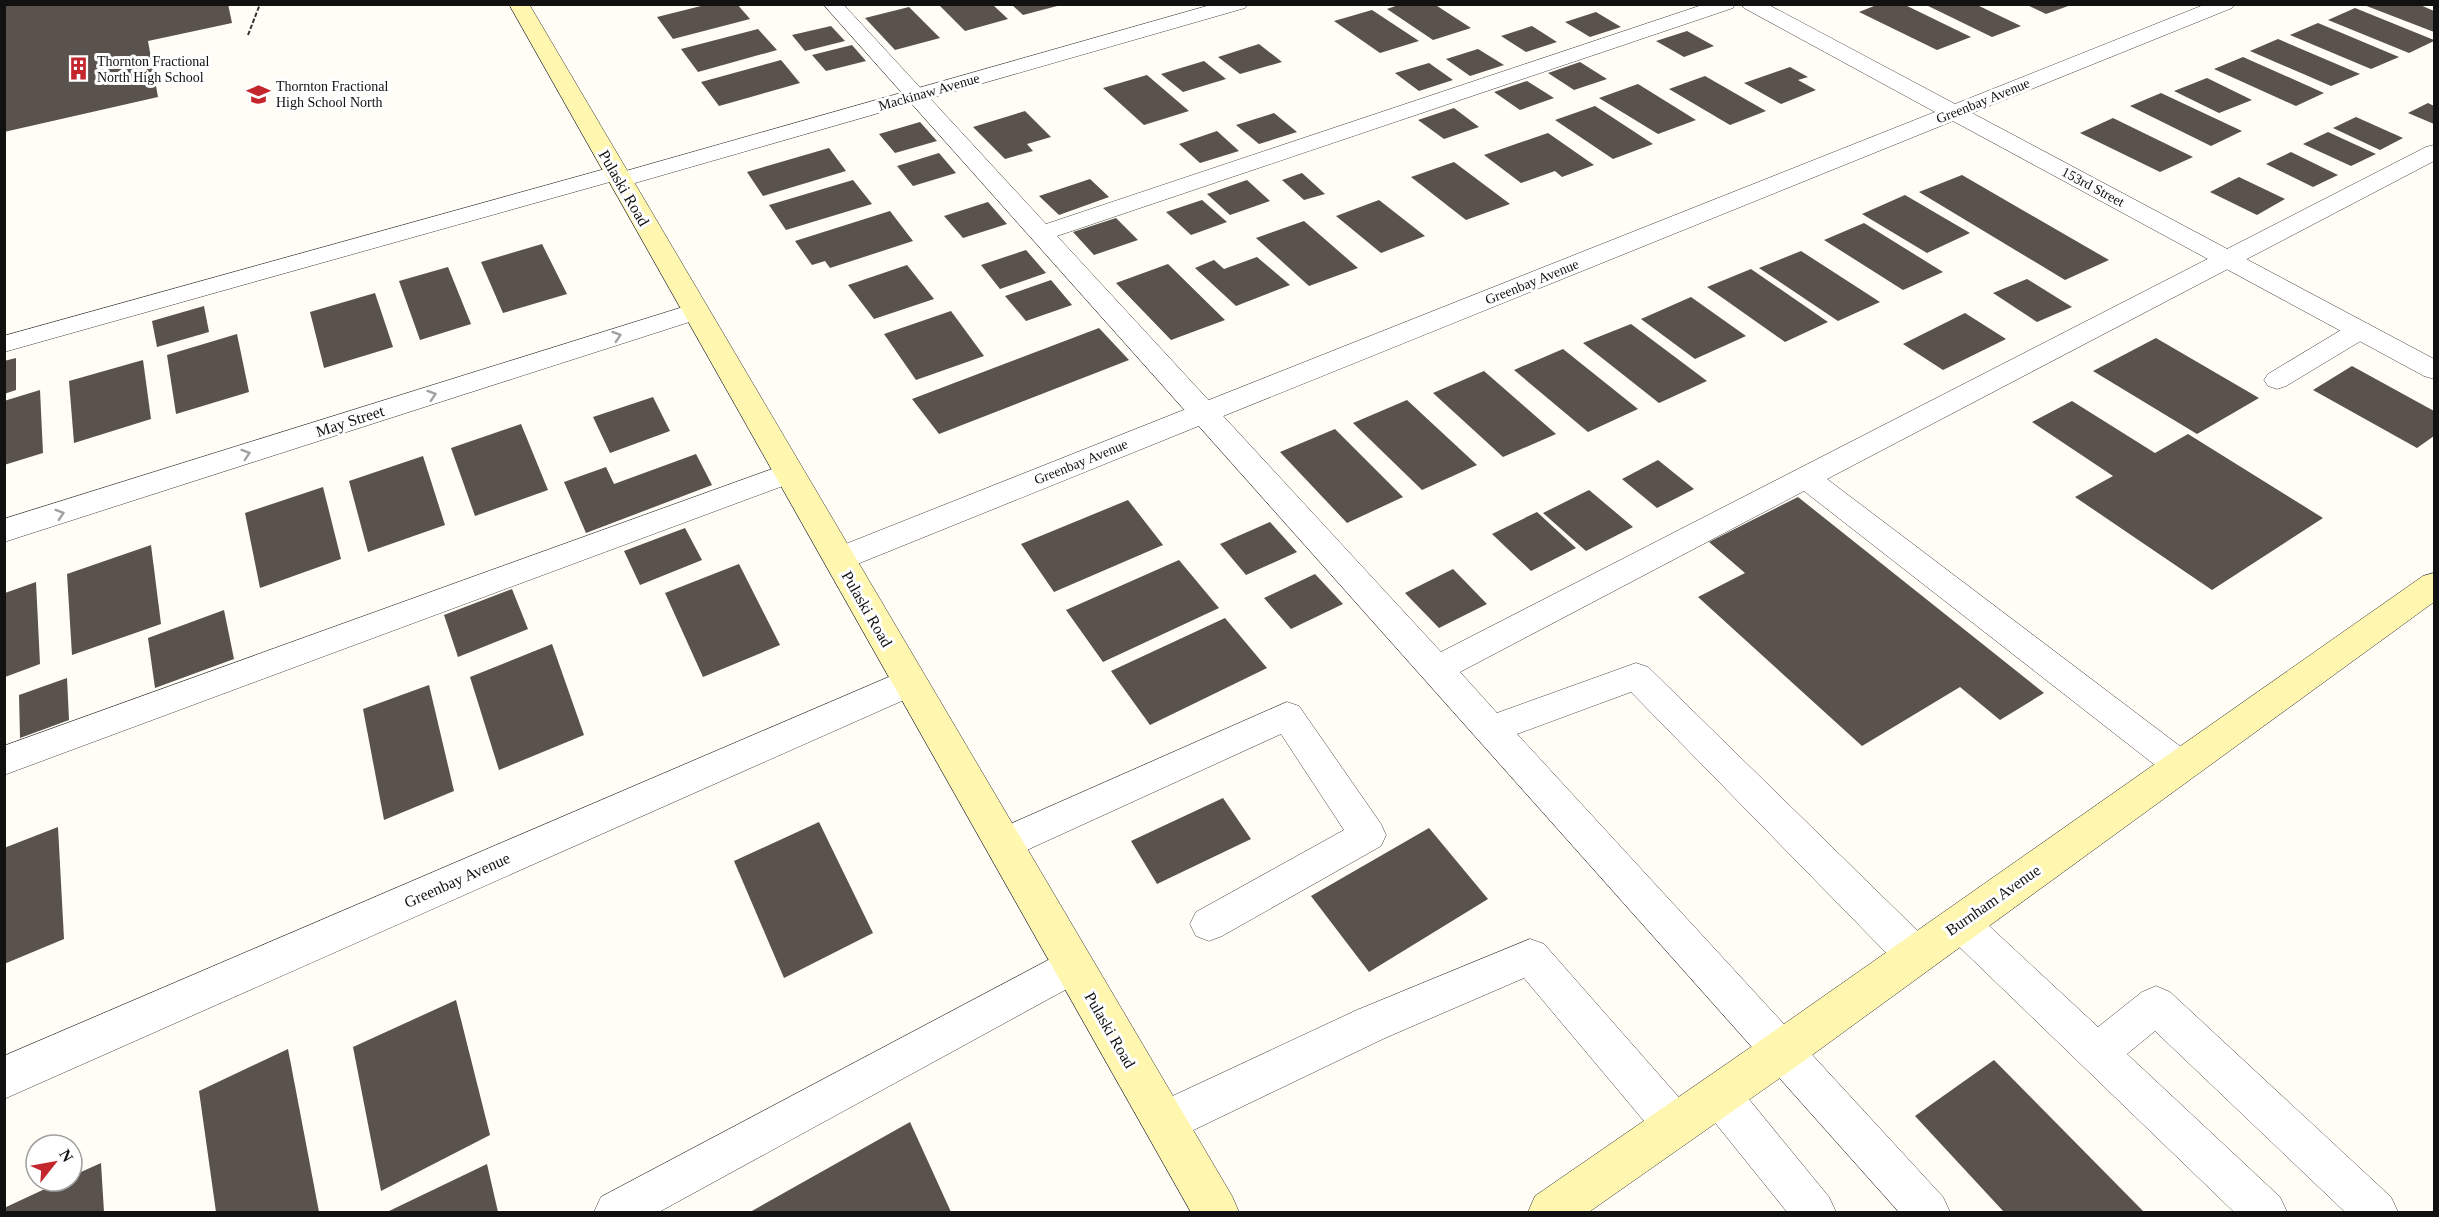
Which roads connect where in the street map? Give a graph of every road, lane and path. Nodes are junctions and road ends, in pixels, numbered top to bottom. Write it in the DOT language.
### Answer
graph roads {
  1 [pos="260,4"];
  2 [pos="519,4"];
  3 [pos="832,4"];
  4 [pos="1238,4"];
  5 [pos="1726,4"];
  6 [pos="1751,4"];
  7 [pos="2225,4"];
  8 [pos="248,35"];
  9 [pos="915,96"];
  10 [pos="1954,113"];
  11 [pos="2434,152"];
  12 [pos="618,176"];
  13 [pos="1041,234"];
  14 [pos="2228,259"];
  15 [pos="696,311"];
  16 [pos="2360,330"];
  17 [pos="4,344"];
  18 [pos="2434,370"];
  19 [pos="2277,380"];
  20 [pos="1203,414"];
  21 [pos="789,473"];
  22 [pos="1806,478"];
  23 [pos="4,531"];
  24 [pos="839,559"];
  25 [pos="2434,585"];
  26 [pos="1435,670"];
  27 [pos="910,682"];
  28 [pos="1490,730"];
  29 [pos="4,761"];
  30 [pos="2181,766"];
  31 [pos="1003,844"];
  32 [pos="1960,923"];
  33 [pos="1209,924"];
  34 [pos="1915,955"];
  35 [pos="1073,965"];
  36 [pos="1782,1051"];
  37 [pos="2097,1053"];
  38 [pos="4,1078"];
  39 [pos="1719,1095"];
  40 [pos="1164,1122"];
  41 [pos="1675,1125"];
  42 [pos="616,1212"];
  43 [pos="1216,1212"];
  44 [pos="1551,1212"];
  45 [pos="1814,1212"];
  46 [pos="1928,1212"];
  47 [pos="2265,1212"];
  48 [pos="2376,1212"];
  1 -- 8 [label="path"];
  2 -- 12 [label="street, Pulaski Road"];
  3 -- 9 [label="lane"];
  4 -- 9 [label="street, Mackinaw Avenue"];
  5 -- 13 [label="lane"];
  6 -- 10 [label="street, 153rd Street"];
  7 -- 10 [label="street, Greenbay Avenue"];
  9 -- 12 [label="street, Mackinaw Avenue"];
  9 -- 13 [label="lane"];
  10 -- 14 [label="street, 153rd Street"];
  10 -- 20 [label="street, Greenbay Avenue"];
  11 -- 14 [label="lane"];
  12 -- 15 [label="street, Pulaski Road"];
  12 -- 17 [label="lane"];
  13 -- 20 [label="lane"];
  14 -- 16 [label="street, 153rd Street"];
  14 -- 22 [label="lane"];
  15 -- 21 [label="street, Pulaski Road"];
  23 -- 15 [label="street, May Street, one-way"];
  16 -- 18 [label="street, 153rd Street"];
  16 -- 19 [label="lane"];
  20 -- 24 [label="street, Greenbay Avenue"];
  20 -- 26 [label="lane"];
  21 -- 24 [label="street, Pulaski Road"];
  21 -- 29 [label="lane"];
  22 -- 26 [label="lane"];
  22 -- 30 [label="lane"];
  24 -- 27 [label="street, Pulaski Road"];
  25 -- 30 [label="street, Burnham Avenue"];
  26 -- 28 [label="lane"];
  27 -- 31 [label="street, Pulaski Road"];
  27 -- 38 [label="street, Greenbay Avenue"];
  28 -- 34 [label="lane"];
  28 -- 36 [label="lane"];
  30 -- 32 [label="street, Burnham Avenue"];
  31 -- 33 [label="lane"];
  31 -- 35 [label="street, Pulaski Road"];
  32 -- 34 [label="street, Burnham Avenue"];
  32 -- 37 [label="lane"];
  34 -- 36 [label="street, Burnham Avenue"];
  35 -- 40 [label="street, Pulaski Road"];
  35 -- 42 [label="lane"];
  36 -- 39 [label="street, Burnham Avenue"];
  36 -- 46 [label="lane"];
  37 -- 47 [label="lane"];
  37 -- 48 [label="lane"];
  39 -- 41 [label="street, Burnham Avenue"];
  39 -- 45 [label="lane"];
  40 -- 41 [label="lane"];
  40 -- 43 [label="street, Pulaski Road"];
  41 -- 44 [label="street, Burnham Avenue"];
}
